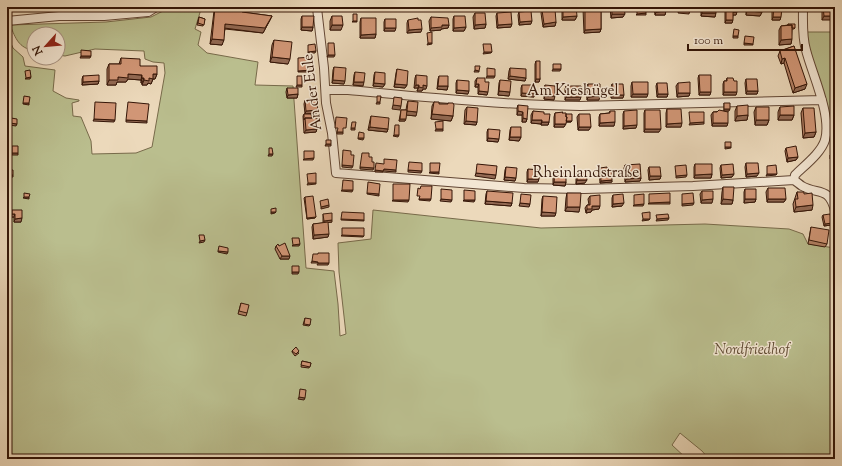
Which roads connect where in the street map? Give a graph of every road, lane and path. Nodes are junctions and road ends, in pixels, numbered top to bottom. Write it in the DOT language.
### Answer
graph roads {
  1 [pos="156,7"];
  2 [pos="285,7"];
  3 [pos="412,7"];
  4 [pos="803,7"];
  5 [pos="317,8"];
  6 [pos="7,21"];
  7 [pos="326,90"];
  8 [pos="822,100"];
  9 [pos="336,173"];
  10 [pos="794,180"];
  11 [pos="835,211"];
  1 -- 6 [label="street"];
  2 -- 5 [label="street"];
  3 -- 5 [label="street"];
  4 -- 8 [label="street"];
  5 -- 7 [label="street, An der Eule"];
  7 -- 8 [label="street, Am Kieshügel"];
  7 -- 9 [label="street, An der Eule"];
  8 -- 10 [label="street"];
  9 -- 10 [label="street, Rheinlandstraße"];
  10 -- 11 [label="street"];
}
